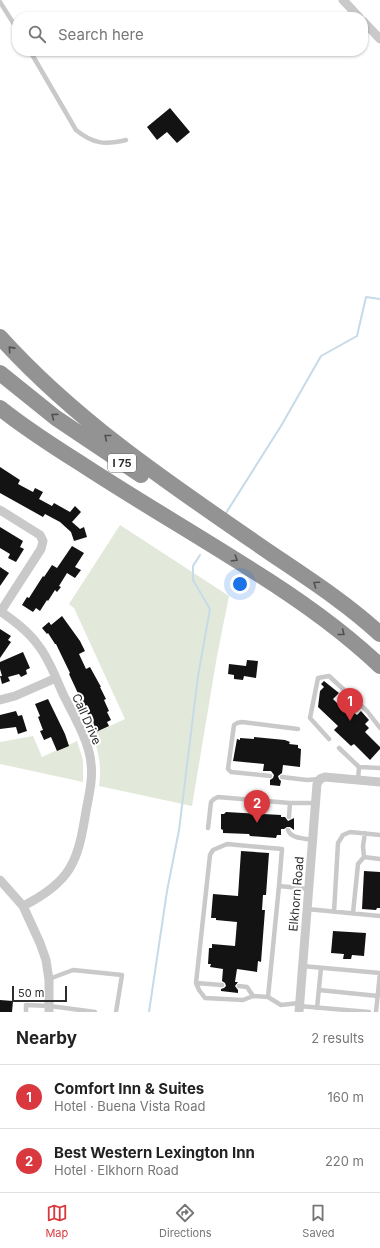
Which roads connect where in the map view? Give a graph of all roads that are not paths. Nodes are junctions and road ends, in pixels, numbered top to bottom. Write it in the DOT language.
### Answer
graph roads {
  1 [pos="343,0"];
  2 [pos="0,2"];
  3 [pos="354,12"];
  4 [pos="12,21"];
  5 [pos="368,26"];
  6 [pos="380,39"];
  7 [pos="33,56"];
  8 [pos="126,140"];
  9 [pos="0,337"];
  10 [pos="0,373"];
  11 [pos="0,408"];
  12 [pos="0,421"];
  13 [pos="0,510"];
  14 [pos="202,538"];
  15 [pos="253,541"];
  16 [pos="0,611"];
  17 [pos="380,634"];
  18 [pos="380,666"];
  19 [pos="56,678"];
  20 [pos="0,700"];
  21 [pos="380,728"];
  22 [pos="298,729"];
  23 [pos="329,739"];
  24 [pos="339,748"];
  25 [pos="359,767"];
  26 [pos="380,768"];
  27 [pos="270,776"];
  28 [pos="282,777"];
  29 [pos="320,779"];
  30 [pos="358,780"];
  31 [pos="380,782"];
  32 [pos="316,803"];
  33 [pos="290,804"];
  34 [pos="289,817"];
  35 [pos="208,828"];
  36 [pos="288,830"];
  37 [pos="365,833"];
  38 [pos="380,835"];
  39 [pos="312,840"];
  40 [pos="364,857"];
  41 [pos="380,859"];
  42 [pos="0,880"];
  43 [pos="279,886"];
  44 [pos="308,889"];
  45 [pos="23,906"];
  46 [pos="307,909"];
  47 [pos="334,912"];
  48 [pos="353,913"];
  49 [pos="380,916"];
  50 [pos="302,966"];
  51 [pos="320,968"];
  52 [pos="49,979"];
  53 [pos="196,983"];
  54 [pos="222,985"];
  55 [pos="238,986"];
  56 [pos="319,990"];
  57 [pos="253,996"];
  58 [pos="378,996"];
  59 [pos="268,997"];
  60 [pos="299,1007"];
  61 [pos="317,1008"];
  62 [pos="49,1009"];
  63 [pos="26,1012"];
  64 [pos="95,1012"];
  65 [pos="116,1012"];
  66 [pos="369,1012"];
  67 [pos="378,1012"];
  1 -- 3 [label="street"];
  2 -- 4 [label="lane"];
  5 -- 6 [label="street"];
  7 -- 8 [label="lane"];
  15 -- 9 [label="highway, one-way"];
  15 -- 10 [label="highway, I 75, one-way"];
  11 -- 14 [label="highway, I 75"];
  12 -- 14 [label="highway"];
  13 -- 16 [label="street"];
  14 -- 18 [label="highway, I 75, one-way"];
  17 -- 15 [label="highway, I 75, one-way"];
  16 -- 19 [label="street, Call Drive"];
  19 -- 20 [label="street"];
  19 -- 45 [label="street, Call Drive"];
  21 -- 23 [label="lane"];
  22 -- 27 [label="lane"];
  24 -- 25 [label="lane"];
  25 -- 26 [label="lane"];
  25 -- 30 [label="lane"];
  28 -- 29 [label="lane"];
  29 -- 30 [label="street"];
  29 -- 32 [label="street, Elkhorn Road"];
  30 -- 31 [label="street"];
  32 -- 33 [label="lane"];
  32 -- 39 [label="street, Elkhorn Road"];
  33 -- 34 [label="lane"];
  33 -- 35 [label="lane"];
  36 -- 39 [label="lane"];
  37 -- 38 [label="lane"];
  37 -- 40 [label="lane"];
  37 -- 47 [label="lane"];
  39 -- 44 [label="street, Elkhorn Road"];
  40 -- 41 [label="lane"];
  40 -- 48 [label="lane"];
  42 -- 45 [label="street"];
  43 -- 44 [label="lane"];
  43 -- 53 [label="lane"];
  43 -- 59 [label="lane"];
  44 -- 46 [label="street, Elkhorn Road"];
  45 -- 52 [label="street"];
  46 -- 47 [label="lane"];
  46 -- 50 [label="street, Elkhorn Road"];
  47 -- 48 [label="lane"];
  48 -- 49 [label="lane"];
  50 -- 51 [label="lane"];
  50 -- 60 [label="street, Elkhorn Road"];
  51 -- 56 [label="lane"];
  51 -- 58 [label="lane"];
  52 -- 62 [label="street"];
  52 -- 65 [label="lane"];
  53 -- 54 [label="lane"];
  53 -- 57 [label="lane"];
  55 -- 57 [label="lane"];
  56 -- 58 [label="lane"];
  56 -- 61 [label="lane"];
  57 -- 59 [label="lane"];
  58 -- 67 [label="lane"];
  59 -- 60 [label="lane"];
  60 -- 61 [label="lane"];
  61 -- 66 [label="lane"];
  62 -- 63 [label="lane"];
  62 -- 64 [label="lane"];
}
